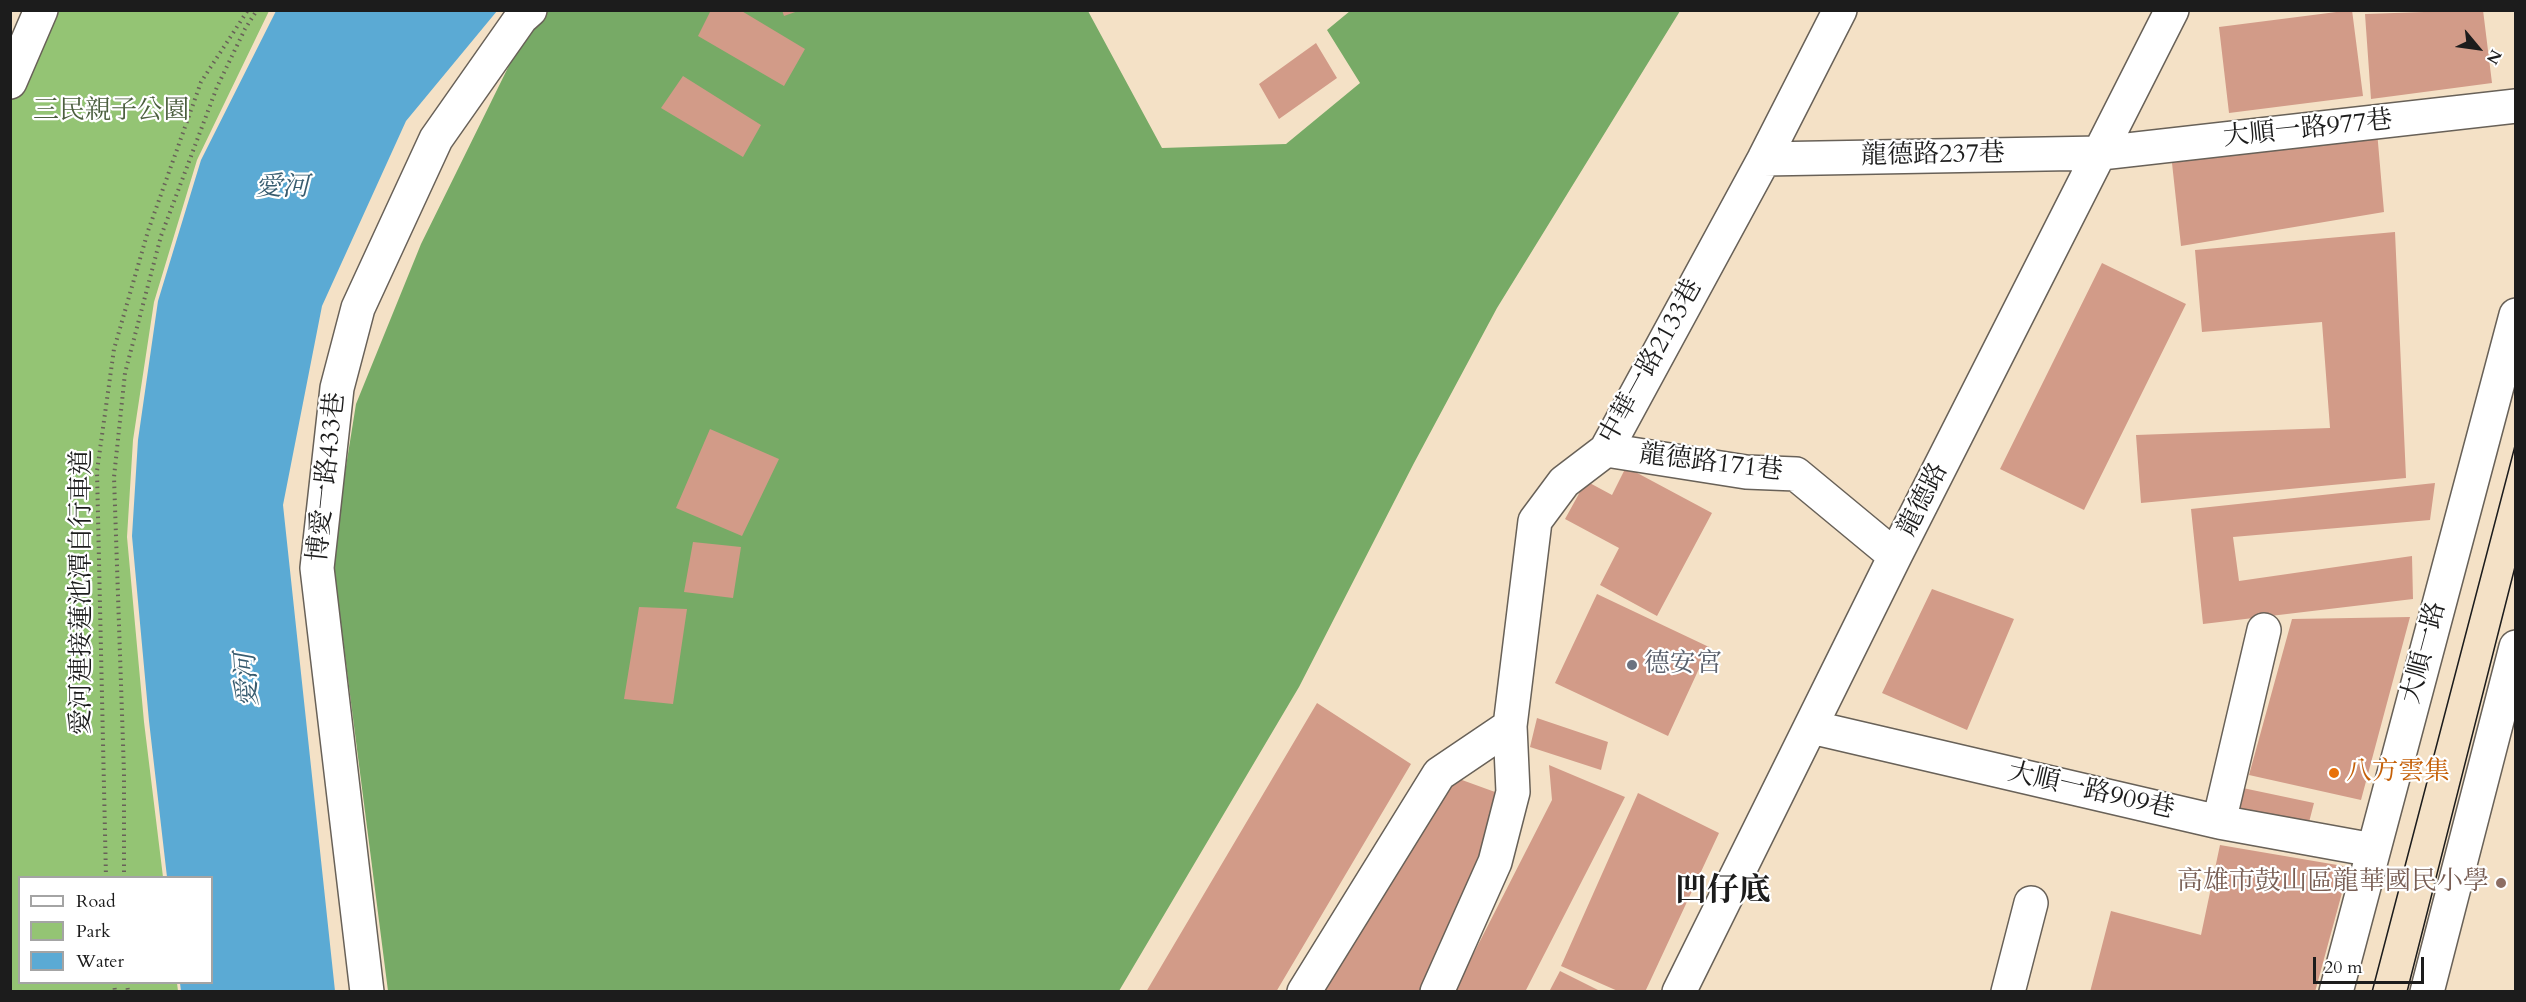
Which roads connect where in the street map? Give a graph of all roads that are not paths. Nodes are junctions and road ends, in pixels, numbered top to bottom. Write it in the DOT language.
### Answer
graph roads {
  1 [pos="41,10"];
  2 [pos="530,10"];
  3 [pos="1840,10"];
  4 [pos="2172,10"];
  5 [pos="10,82"];
  6 [pos="2516,106"];
  7 [pos="2101,153"];
  8 [pos="1764,159"];
  9 [pos="2516,315"];
  10 [pos="1606,450"];
  11 [pos="1895,556"];
  12 [pos="2264,630"];
  13 [pos="2516,647"];
  14 [pos="1510,726"];
  15 [pos="1811,727"];
  16 [pos="2218,822"];
  17 [pos="2373,850"];
  18 [pos="2031,903"];
  19 [pos="367,992"];
  20 [pos="1304,992"];
  21 [pos="1437,992"];
  22 [pos="1679,992"];
  23 [pos="2008,992"];
  24 [pos="2336,992"];
  25 [pos="2427,992"];
  1 -- 5 [label="street"];
  2 -- 19 [label="street, 博愛一路433巷"];
  3 -- 8 [label="street, 中華一路2133巷"];
  4 -- 7 [label="street, 龍德路"];
  6 -- 7 [label="street, 大順一路977巷"];
  7 -- 8 [label="street, 龍德路237巷"];
  7 -- 11 [label="street, 龍德路"];
  8 -- 10 [label="street, 中華一路2133巷"];
  9 -- 17 [label="street, 大順一路"];
  10 -- 11 [label="street, 龍德路171巷"];
  10 -- 14 [label="street, 中華一路2133巷"];
  11 -- 15 [label="street, 龍德路"];
  12 -- 16 [label="street"];
  13 -- 25 [label="street"];
  14 -- 20 [label="street"];
  14 -- 21 [label="street, 中華一路2133巷"];
  15 -- 16 [label="street, 大順一路909巷"];
  15 -- 22 [label="street, 龍德路"];
  16 -- 17 [label="street, 大順一路909巷"];
  17 -- 24 [label="street, 大順一路"];
  18 -- 23 [label="street"];
}
